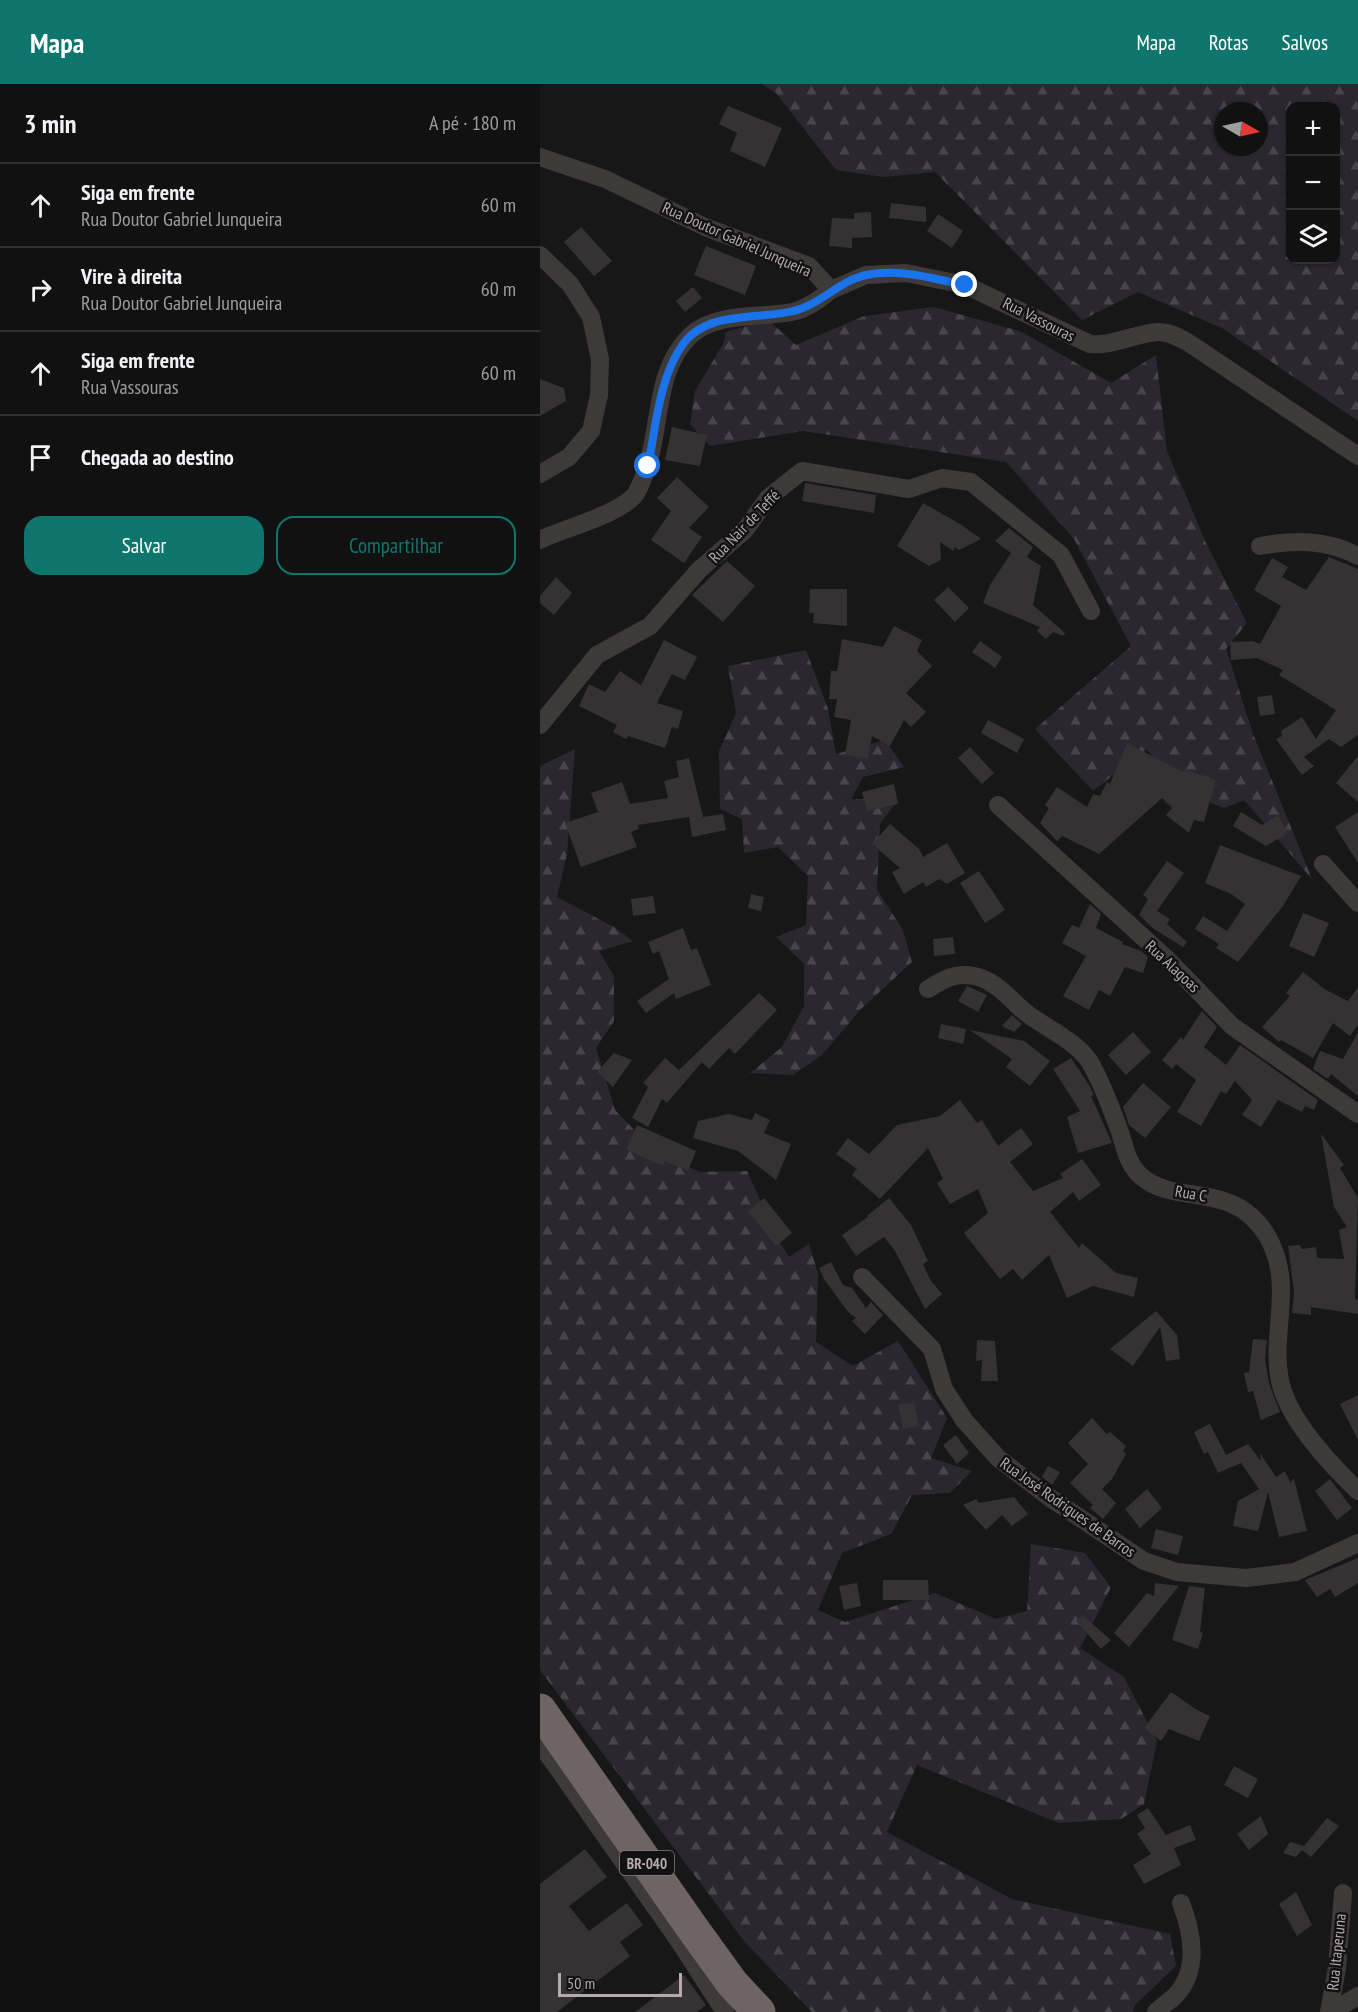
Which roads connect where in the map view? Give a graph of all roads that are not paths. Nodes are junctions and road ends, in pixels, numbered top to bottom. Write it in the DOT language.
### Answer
graph roads {
  1 [pos="540,157"];
  2 [pos="540,255"];
  3 [pos="831,290"];
  4 [pos="1358,456"];
  5 [pos="540,474"];
  6 [pos="540,540"];
  7 [pos="1260,546"];
  8 [pos="1358,556"];
  9 [pos="1091,611"];
  10 [pos="540,725"];
  11 [pos="998,805"];
  12 [pos="1323,864"];
  13 [pos="1358,903"];
  14 [pos="928,989"];
  15 [pos="1358,1114"];
  16 [pos="862,1277"];
  17 [pos="1358,1491"];
  18 [pos="1358,1543"];
  19 [pos="540,1710"];
  20 [pos="540,1743"];
  21 [pos="1343,1893"];
  22 [pos="1181,1904"];
  23 [pos="1358,1996"];
  24 [pos="729,1997"];
  25 [pos="747,2012"];
  26 [pos="759,2012"];
  27 [pos="1156,2012"];
  28 [pos="1330,2012"];
  1 -- 3 [label="street, Rua Doutor Gabriel Junqueira"];
  2 -- 5 [label="street"];
  3 -- 4 [label="street, Rua Vassouras"];
  3 -- 6 [label="street, Rua Doutor Gabriel Junqueira"];
  7 -- 8 [label="street"];
  9 -- 10 [label="street, Rua Nair de Teffé"];
  11 -- 15 [label="street, Rua Alagoas"];
  12 -- 13 [label="street"];
  14 -- 17 [label="street, Rua C"];
  16 -- 18 [label="street, Rua José Rodrigues de Barros"];
  19 -- 24 [label="highway, BR-040"];
  20 -- 24 [label="street"];
  21 -- 28 [label="street, Rua Itaperuna"];
  22 -- 27 [label="street"];
  23 -- 28 [label="street, Rua Itaperuna"];
  24 -- 25 [label="highway"];
  24 -- 26 [label="highway, BR-040"];
}
